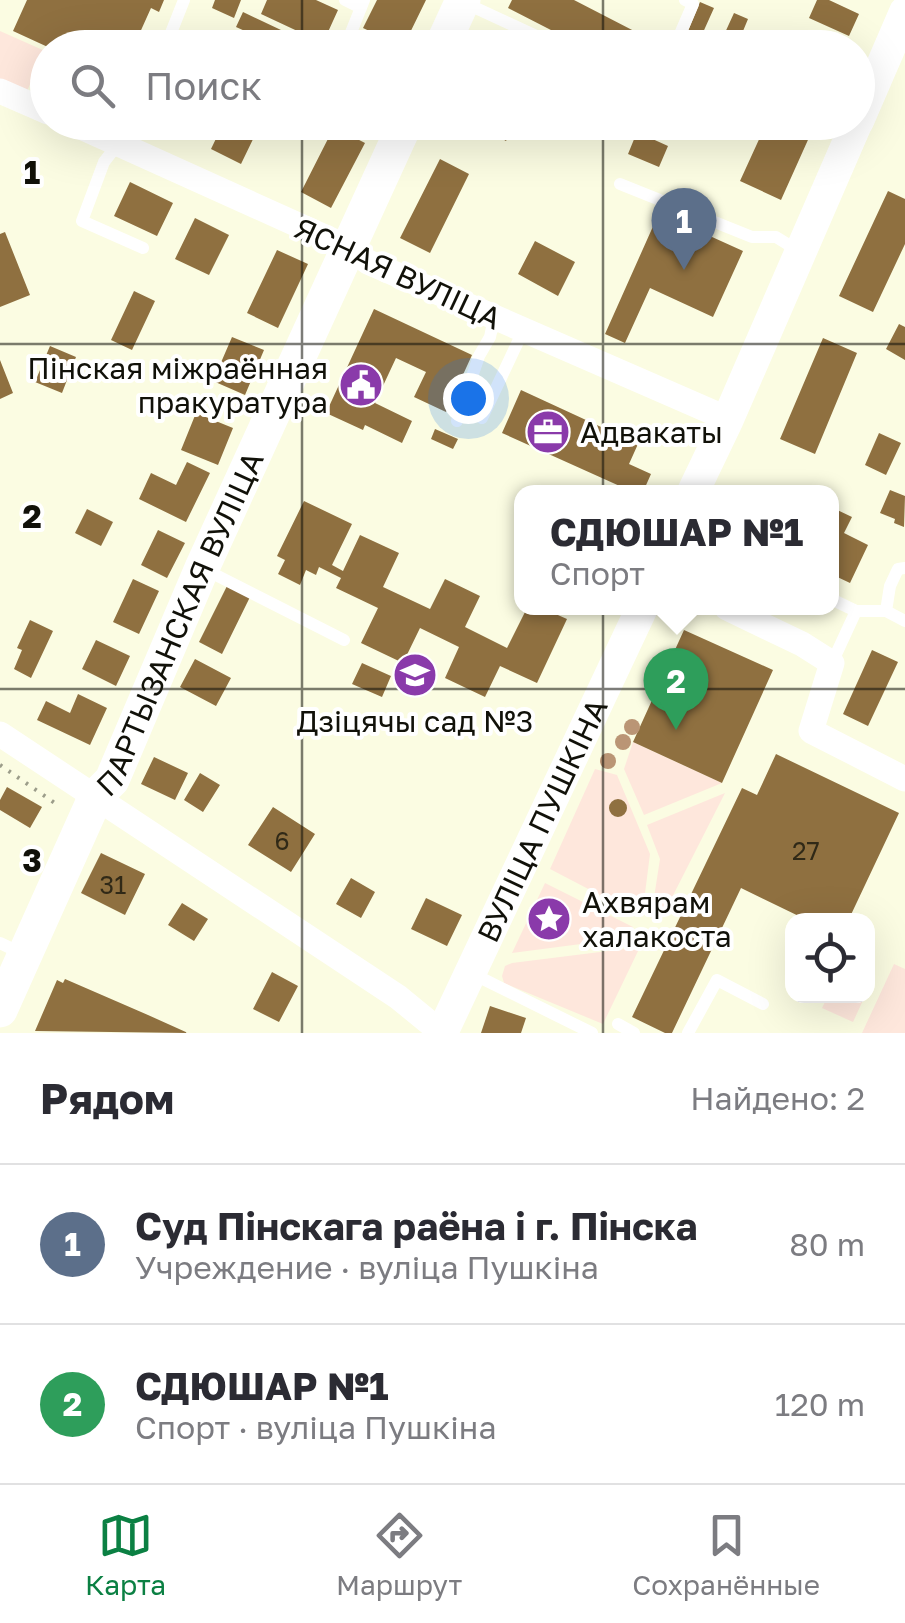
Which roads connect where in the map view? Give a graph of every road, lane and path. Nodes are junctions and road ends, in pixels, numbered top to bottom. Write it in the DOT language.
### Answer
graph roads {
  1 [pos="184,0"];
  2 [pos="345,0"];
  3 [pos="686,0"];
  4 [pos="463,1"];
  5 [pos="362,4"];
  6 [pos="905,12"];
  7 [pos="172,30"];
  8 [pos="352,30"];
  9 [pos="449,30"];
  10 [pos="524,30"];
  11 [pos="682,30"];
  12 [pos="875,64"];
  13 [pos="0,91"];
  14 [pos="30,104"];
  15 [pos="110,140"];
  16 [pos="124,140"];
  17 [pos="398,140"];
  18 [pos="849,140"];
  19 [pos="121,145"];
  20 [pos="620,184"];
  21 [pos="143,248"];
  22 [pos="349,248"];
  23 [pos="799,252"];
  24 [pos="494,318"];
  25 [pos="523,331"];
  26 [pos="482,418"];
  27 [pos="728,419"];
  28 [pos="458,421"];
  29 [pos="696,485"];
  30 [pos="202,568"];
  31 [pos="905,568"];
  32 [pos="839,603"];
  33 [pos="856,611"];
  34 [pos="886,611"];
  35 [pos="639,615"];
  36 [pos="742,615"];
  37 [pos="905,621"];
  38 [pos="344,640"];
  39 [pos="832,663"];
  40 [pos="0,734"];
  41 [pos="0,766"];
  42 [pos="905,779"];
  43 [pos="81,804"];
  44 [pos="13,949"];
  45 [pos="471,972"];
  46 [pos="764,1004"];
  47 [pos="0,1010"];
  48 [pos="618,1024"];
  49 [pos="442,1033"];
  50 [pos="592,1033"];
  51 [pos="634,1033"];
  52 [pos="688,1033"];
  1 -- 7 [label="lane"];
  2 -- 5 [label="lane"];
  3 -- 11 [label="lane"];
  4 -- 9 [label="main road"];
  4 -- 10 [label="lane"];
  5 -- 8 [label="lane"];
  6 -- 12 [label="street"];
  13 -- 14 [label="street"];
  15 -- 19 [label="street, ЯСНАЯ ВУЛІЦА"];
  16 -- 19 [label="lane"];
  17 -- 22 [label="main road, ПАРТЫЗАНСКАЯ ВУЛІЦА"];
  18 -- 23 [label="street"];
  19 -- 21 [label="lane"];
  19 -- 22 [label="street, ЯСНАЯ ВУЛІЦА"];
  20 -- 23 [label="lane"];
  22 -- 24 [label="street, ЯСНАЯ ВУЛІЦА"];
  22 -- 30 [label="main road, ПАРТЫЗАНСКАЯ ВУЛІЦА"];
  23 -- 27 [label="street"];
  24 -- 25 [label="street, ЯСНАЯ ВУЛІЦА"];
  24 -- 28 [label="lane"];
  25 -- 26 [label="lane"];
  25 -- 27 [label="street, ЯСНАЯ ВУЛІЦА"];
  27 -- 29 [label="street"];
  30 -- 38 [label="lane"];
  30 -- 43 [label="main road, ПАРТЫЗАНСКАЯ ВУЛІЦА"];
  31 -- 34 [label="lane"];
  32 -- 33 [label="lane"];
  33 -- 34 [label="lane"];
  33 -- 39 [label="lane"];
  34 -- 37 [label="lane"];
  35 -- 45 [label="street, ВУЛІЦА ПУШКІНА"];
  36 -- 39 [label="street"];
  39 -- 42 [label="street"];
  40 -- 43 [label="street"];
  41 -- 43 [label="path"];
  43 -- 44 [label="main road, ПАРТЫЗАНСКАЯ ВУЛІЦА"];
  43 -- 49 [label="street"];
  44 -- 47 [label="main road, ПАРТЫЗАНСКАЯ ВУЛІЦА"];
  45 -- 49 [label="street, ВУЛІЦА ПУШКІНА"];
  45 -- 50 [label="lane"];
  46 -- 52 [label="lane"];
  48 -- 51 [label="lane"];
}
